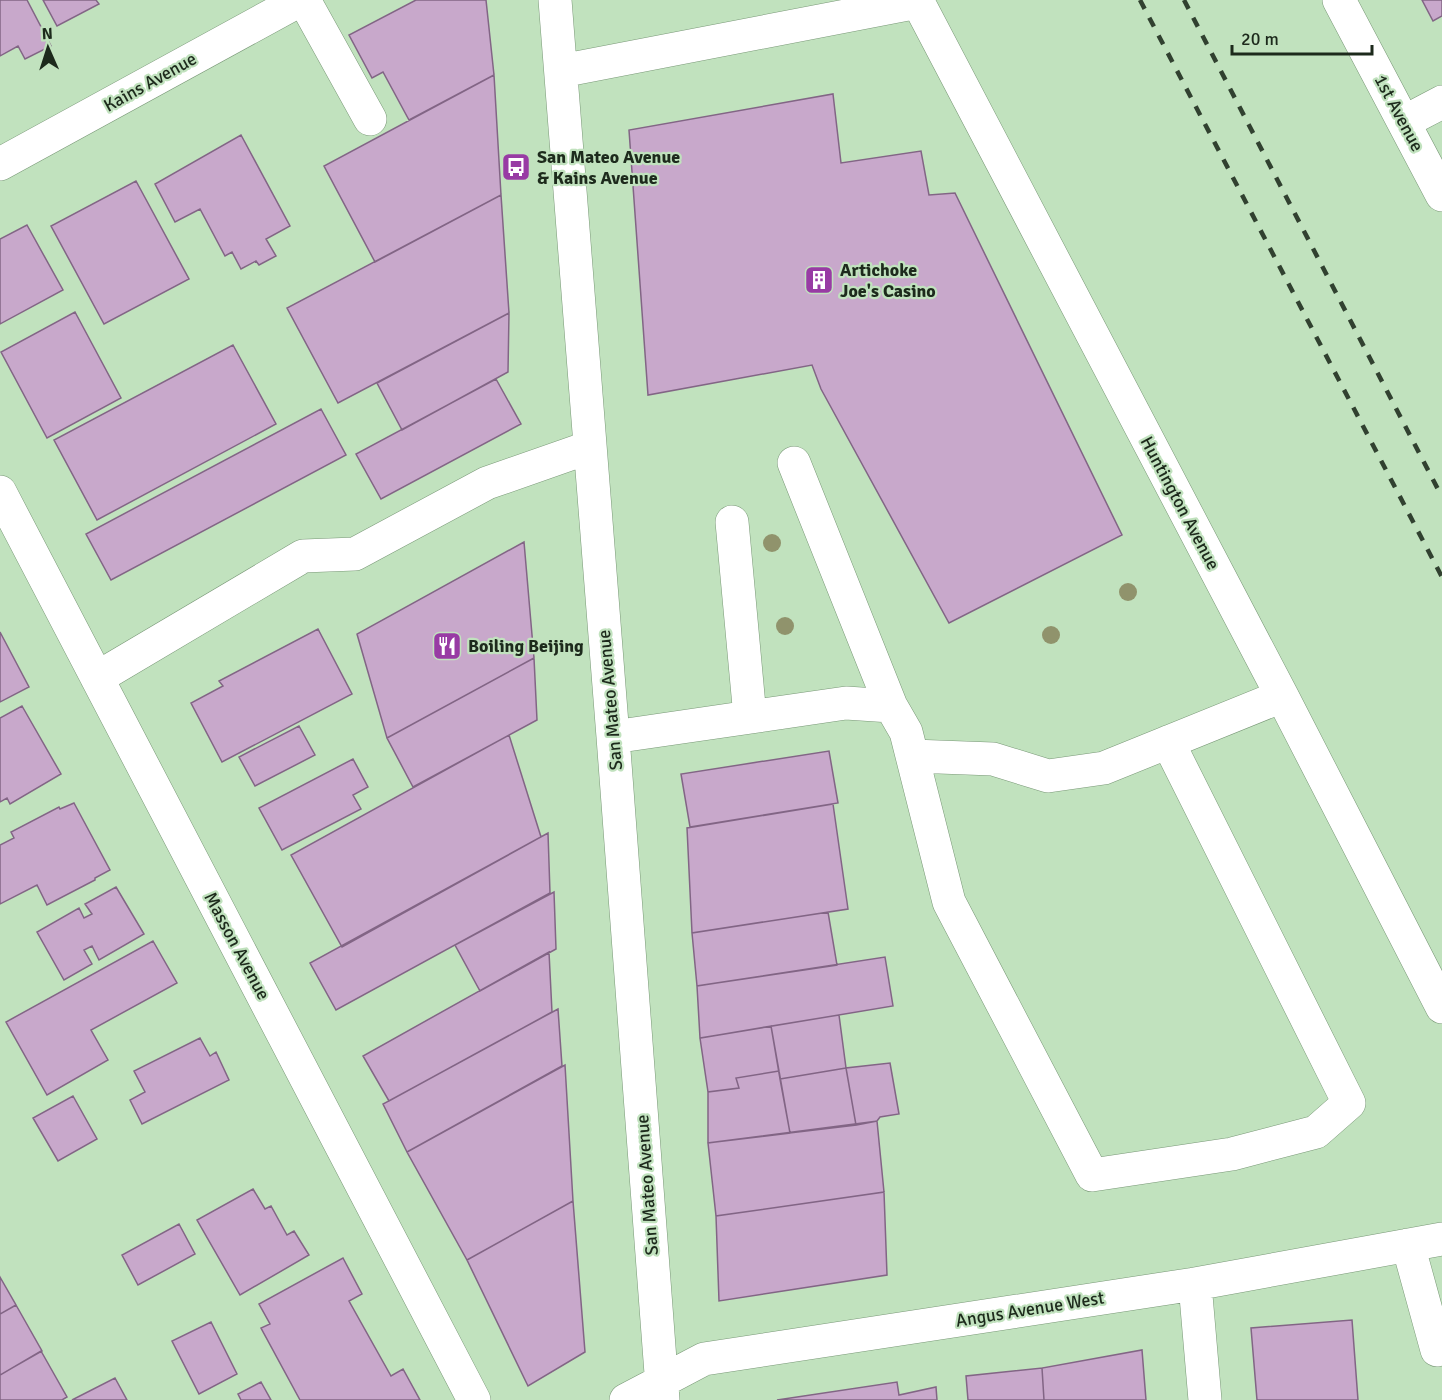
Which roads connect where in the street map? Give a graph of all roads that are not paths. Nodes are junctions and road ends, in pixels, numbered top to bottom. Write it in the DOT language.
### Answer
graph roads {
  1 [pos="302,0"];
  2 [pos="555,0"];
  3 [pos="1339,0"];
  4 [pos="918,1"];
  5 [pos="561,71"];
  6 [pos="1442,102"];
  7 [pos="370,119"];
  8 [pos="1404,122"];
  9 [pos="0,164"];
  10 [pos="1442,195"];
  11 [pos="590,447"];
  12 [pos="795,463"];
  13 [pos="0,492"];
  14 [pos="732,522"];
  15 [pos="97,678"];
  16 [pos="1282,696"];
  17 [pos="891,706"];
  18 [pos="750,717"];
  19 [pos="613,737"];
  20 [pos="1168,742"];
  21 [pos="912,756"];
  22 [pos="1442,1007"];
  23 [pos="1442,1239"];
  24 [pos="1408,1245"];
  25 [pos="1195,1284"];
  26 [pos="1442,1349"];
  27 [pos="662,1390"];
  28 [pos="474,1400"];
  29 [pos="626,1400"];
  30 [pos="1204,1400"];
  1 -- 7 [label="street"];
  1 -- 9 [label="street, Kains Avenue"];
  2 -- 5 [label="street, San Mateo Avenue"];
  3 -- 8 [label="street, 1st Avenue"];
  4 -- 5 [label="street"];
  4 -- 16 [label="street, Huntington Avenue"];
  5 -- 11 [label="street, San Mateo Avenue"];
  6 -- 8 [label="street"];
  8 -- 10 [label="street, 1st Avenue"];
  11 -- 15 [label="street"];
  11 -- 19 [label="street, San Mateo Avenue"];
  12 -- 17 [label="street"];
  13 -- 15 [label="street, Masson Avenue"];
  14 -- 18 [label="street"];
  15 -- 28 [label="street, Masson Avenue"];
  16 -- 20 [label="street"];
  16 -- 22 [label="street, Huntington Avenue"];
  17 -- 18 [label="street"];
  17 -- 21 [label="street"];
  18 -- 19 [label="street"];
  19 -- 27 [label="street, San Mateo Avenue"];
  20 -- 21 [label="street"];
  20 -- 21 [label="street"];
  23 -- 24 [label="street, Angus Avenue West"];
  24 -- 25 [label="street, Angus Avenue West"];
  24 -- 26 [label="street"];
  25 -- 27 [label="street, Angus Avenue West"];
  25 -- 30 [label="street"];
  27 -- 29 [label="street, Angus Avenue West"];
}
